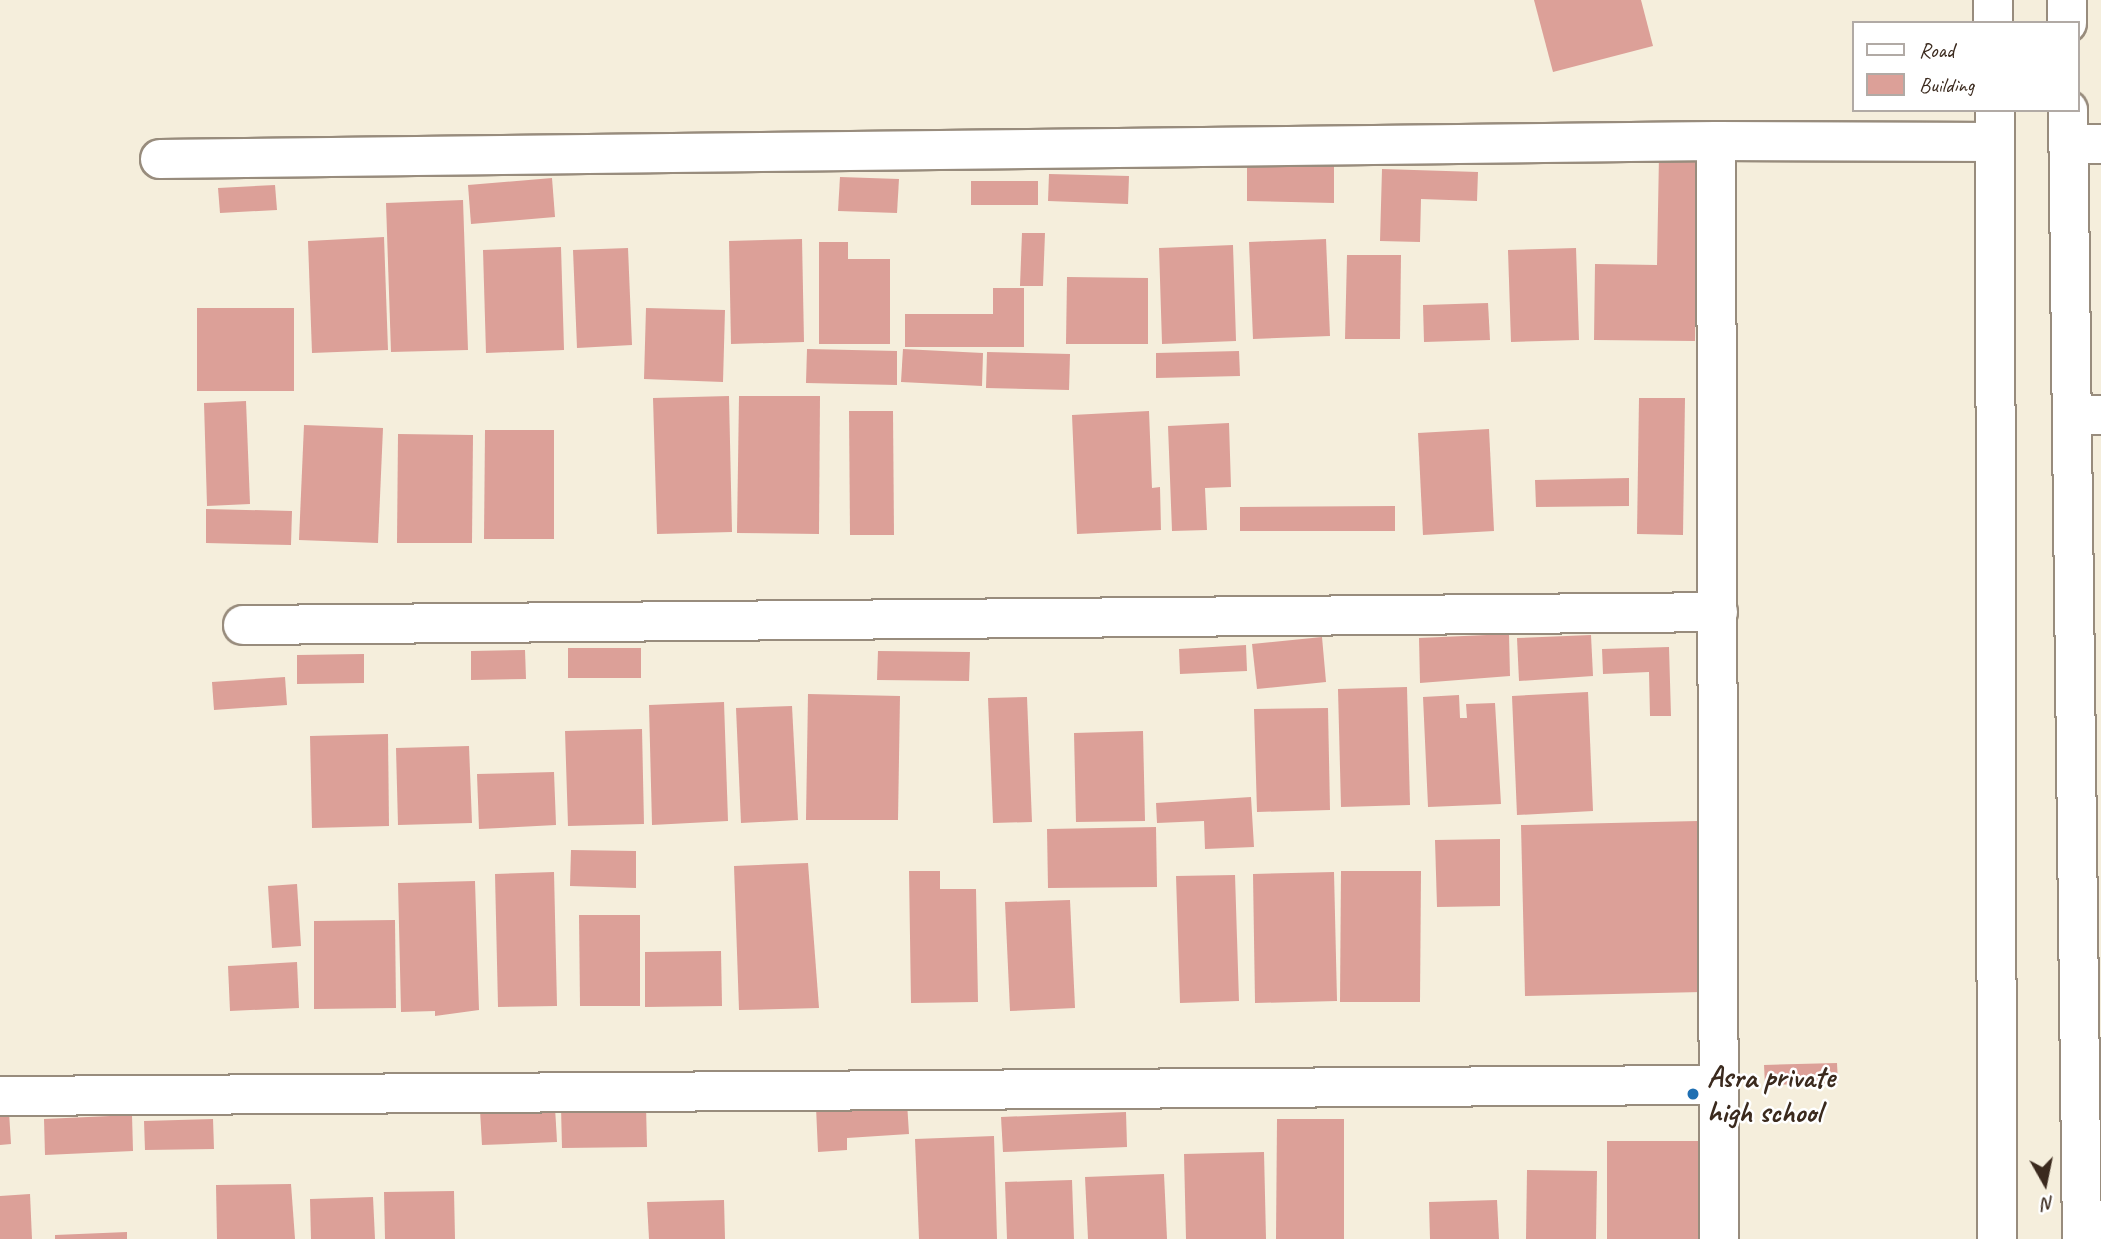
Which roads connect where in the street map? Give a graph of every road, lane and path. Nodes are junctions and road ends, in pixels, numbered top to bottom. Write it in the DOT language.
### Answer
graph roads {
  1 [pos="1993,0"];
  2 [pos="2067,0"];
  3 [pos="1993,21"];
  4 [pos="2067,21"];
  5 [pos="1995,126"];
  6 [pos="2079,133"];
  7 [pos="1716,141"];
  8 [pos="160,159"];
  9 [pos="2086,415"];
  10 [pos="1718,612"];
  11 [pos="243,625"];
  12 [pos="2089,903"];
  13 [pos="1717,1085"];
  14 [pos="0,1096"];
  15 [pos="1719,1239"];
  16 [pos="1997,1239"];
  17 [pos="2082,1239"];
  1 -- 3 [label="street"];
  2 -- 4 [label="street"];
  5 -- 7 [label="street"];
  5 -- 16 [label="street"];
  6 -- 9 [label="street"];
  7 -- 8 [label="street"];
  7 -- 10 [label="street"];
  9 -- 12 [label="street"];
  10 -- 11 [label="street"];
  10 -- 13 [label="street"];
  12 -- 17 [label="street"];
  13 -- 14 [label="street"];
  13 -- 15 [label="street"];
}
